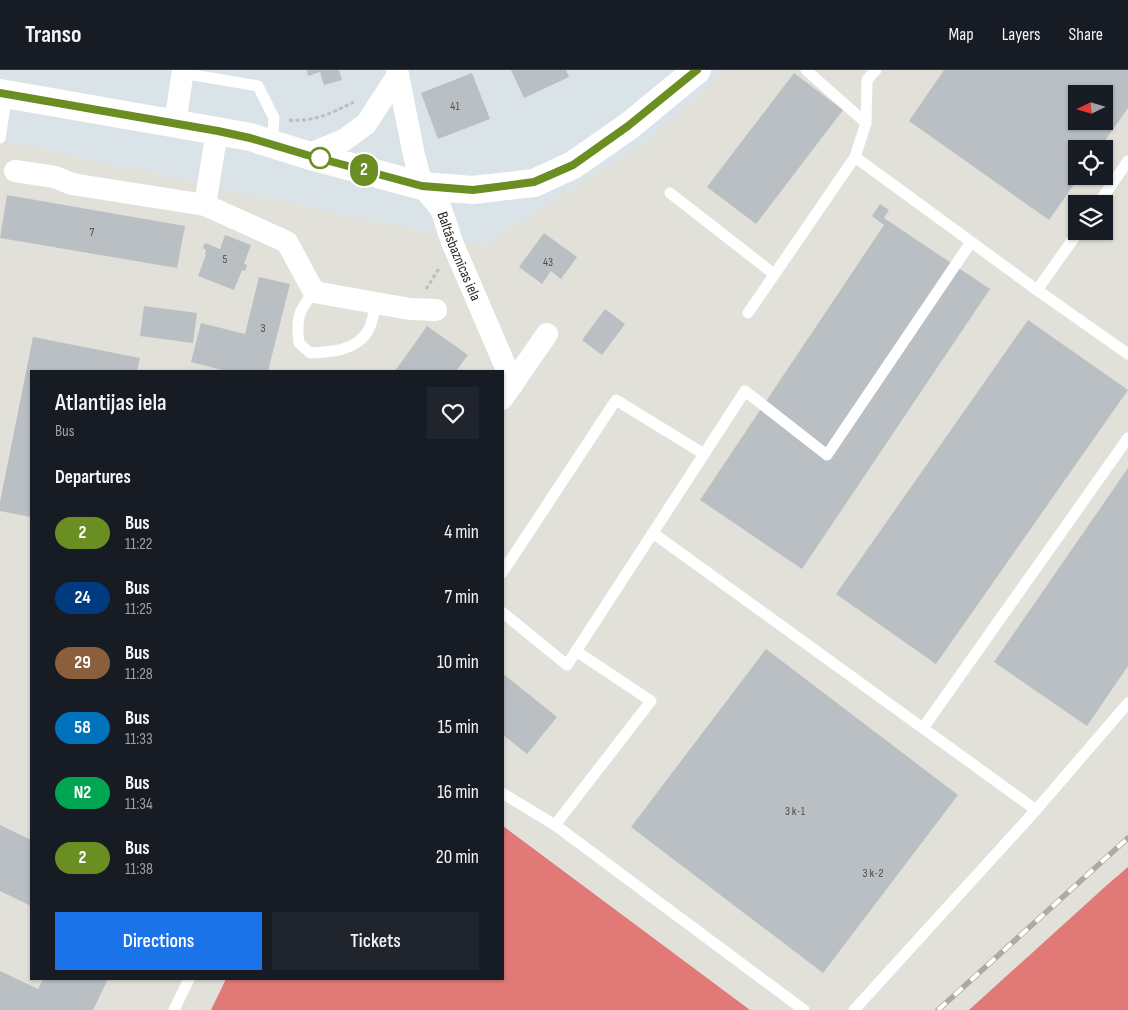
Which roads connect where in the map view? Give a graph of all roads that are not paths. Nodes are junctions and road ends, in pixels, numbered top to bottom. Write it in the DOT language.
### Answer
graph roads {
  1 [pos="697,70"];
  2 [pos="806,70"];
  3 [pos="876,70"];
  4 [pos="183,72"];
  5 [pos="402,72"];
  6 [pos="4,94"];
  7 [pos="866,123"];
  8 [pos="175,124"];
  9 [pos="218,131"];
  10 [pos="273,131"];
  11 [pos="0,138"];
  12 [pos="307,155"];
  13 [pos="855,157"];
  14 [pos="1128,161"];
  15 [pos="15,171"];
  16 [pos="422,186"];
  17 [pos="670,193"];
  18 [pos="1104,195"];
  19 [pos="205,205"];
  20 [pos="1073,240"];
  21 [pos="971,242"];
  22 [pos="774,274"];
  23 [pos="1037,290"];
  24 [pos="314,292"];
  25 [pos="376,304"];
  26 [pos="436,310"];
  27 [pos="748,312"];
  28 [pos="547,334"];
  29 [pos="1128,354"];
  30 [pos="500,370"];
  31 [pos="508,391"];
  32 [pos="1128,438"];
  33 [pos="704,454"];
  34 [pos="653,533"];
  35 [pos="504,570"];
  36 [pos="504,614"];
  37 [pos="576,650"];
  38 [pos="1128,703"];
  39 [pos="923,728"];
  40 [pos="504,794"];
  41 [pos="1036,810"];
  42 [pos="555,824"];
  43 [pos="189,980"];
  44 [pos="174,1010"];
  45 [pos="804,1010"];
  46 [pos="854,1010"];
  1 -- 16 [label="main road"];
  2 -- 7 [label="lane"];
  3 -- 7 [label="lane"];
  4 -- 8 [label="street"];
  4 -- 10 [label="lane"];
  5 -- 12 [label="street"];
  5 -- 16 [label="street, Baltāsbaznīcas iela"];
  6 -- 8 [label="main road"];
  6 -- 11 [label="lane"];
  7 -- 13 [label="lane"];
  8 -- 9 [label="main road"];
  9 -- 10 [label="main road"];
  9 -- 19 [label="street"];
  10 -- 12 [label="main road"];
  12 -- 16 [label="main road"];
  13 -- 21 [label="lane"];
  13 -- 22 [label="lane"];
  14 -- 18 [label="lane"];
  15 -- 19 [label="street"];
  16 -- 30 [label="street, Baltāsbaznīcas iela"];
  17 -- 22 [label="lane"];
  19 -- 24 [label="street"];
  20 -- 23 [label="lane"];
  21 -- 23 [label="lane"];
  21 -- 33 [label="lane"];
  22 -- 27 [label="lane"];
  23 -- 29 [label="lane"];
  24 -- 25 [label="street"];
  24 -- 25 [label="lane"];
  25 -- 26 [label="street"];
  28 -- 31 [label="street"];
  32 -- 39 [label="lane"];
  33 -- 34 [label="lane"];
  33 -- 35 [label="lane"];
  34 -- 37 [label="lane"];
  34 -- 39 [label="lane"];
  36 -- 37 [label="lane"];
  37 -- 42 [label="lane"];
  38 -- 41 [label="lane"];
  39 -- 41 [label="lane"];
  40 -- 42 [label="lane"];
  41 -- 46 [label="lane"];
  42 -- 45 [label="lane"];
  43 -- 44 [label="lane"];
}
